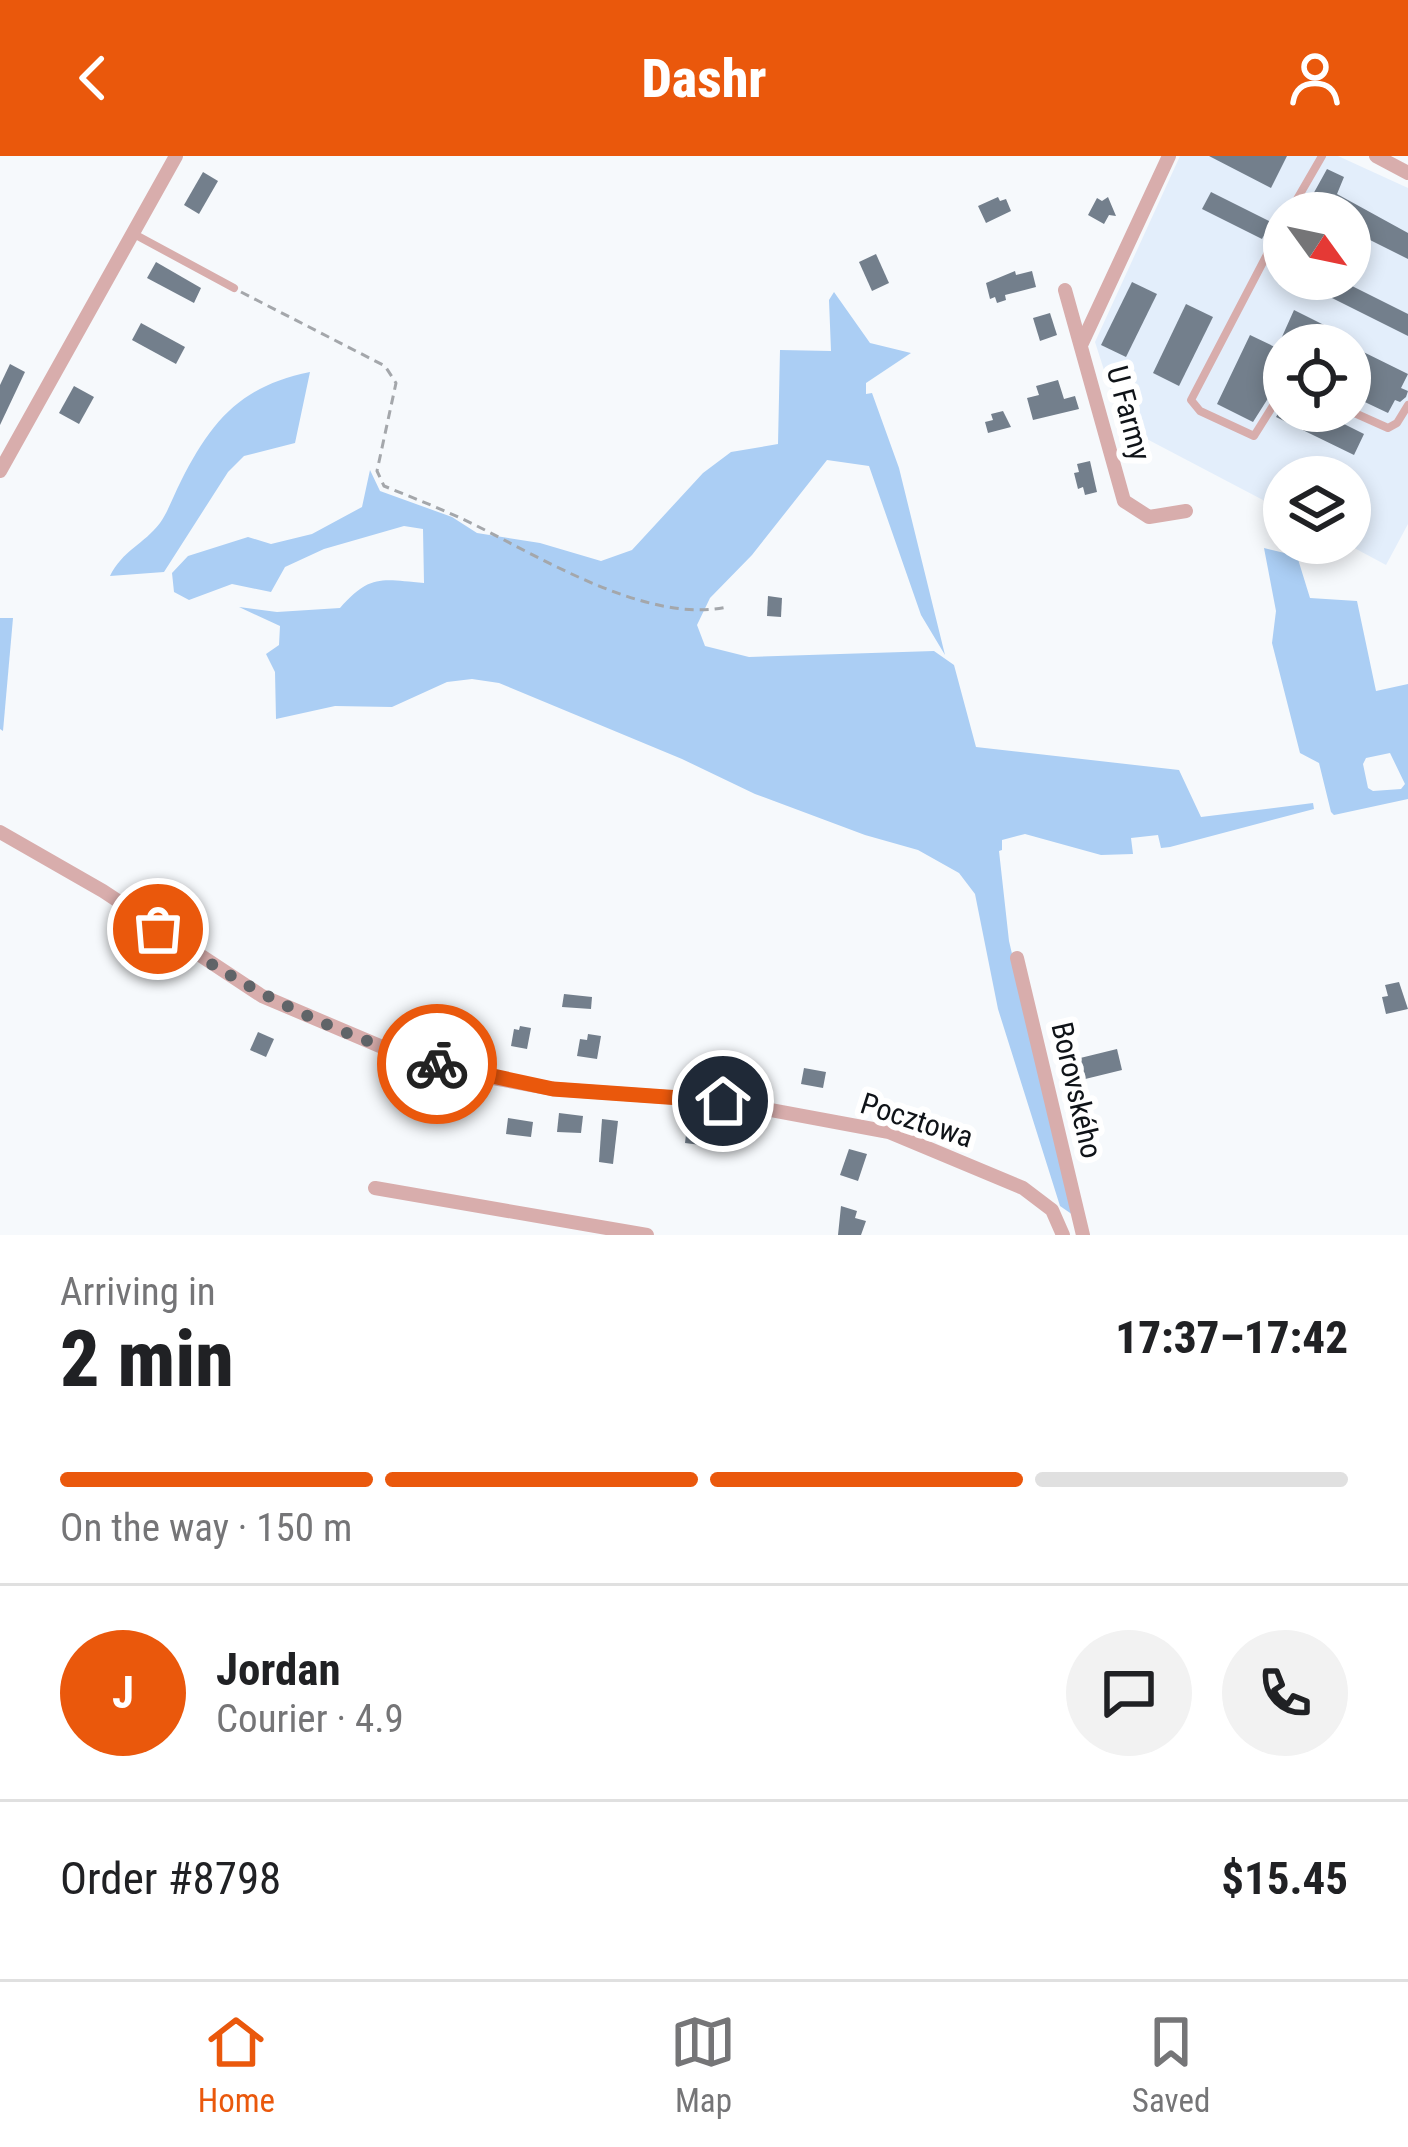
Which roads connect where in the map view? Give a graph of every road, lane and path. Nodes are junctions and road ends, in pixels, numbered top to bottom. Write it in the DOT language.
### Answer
graph roads {
  1 [pos="176,156"];
  2 [pos="1169,156"];
  3 [pos="1322,156"];
  4 [pos="1376,156"];
  5 [pos="1408,173"];
  6 [pos="1301,192"];
  7 [pos="133,233"];
  8 [pos="1263,261"];
  9 [pos="234,288"];
  10 [pos="1065,290"];
  11 [pos="1082,343"];
  12 [pos="1408,405"];
  13 [pos="1371,420"];
  14 [pos="1263,422"];
  15 [pos="0,471"];
  16 [pos="1186,511"];
  17 [pos="727,607"];
  18 [pos="0,832"];
  19 [pos="1017,958"];
  20 [pos="376,1188"];
  21 [pos="647,1235"];
  22 [pos="1063,1235"];
  23 [pos="1083,1235"];
  1 -- 7 [label="street"];
  2 -- 11 [label="street, U Farmy"];
  3 -- 6 [label="lane"];
  4 -- 5 [label="street"];
  7 -- 9 [label="lane"];
  7 -- 15 [label="street"];
  8 -- 14 [label="lane"];
  9 -- 17 [label="path"];
  10 -- 11 [label="street, U Farmy"];
  11 -- 16 [label="street, U Farmy"];
  12 -- 13 [label="lane"];
  18 -- 22 [label="street, Pocztowa"];
  19 -- 23 [label="street, Borovského"];
  20 -- 21 [label="street"];
}
